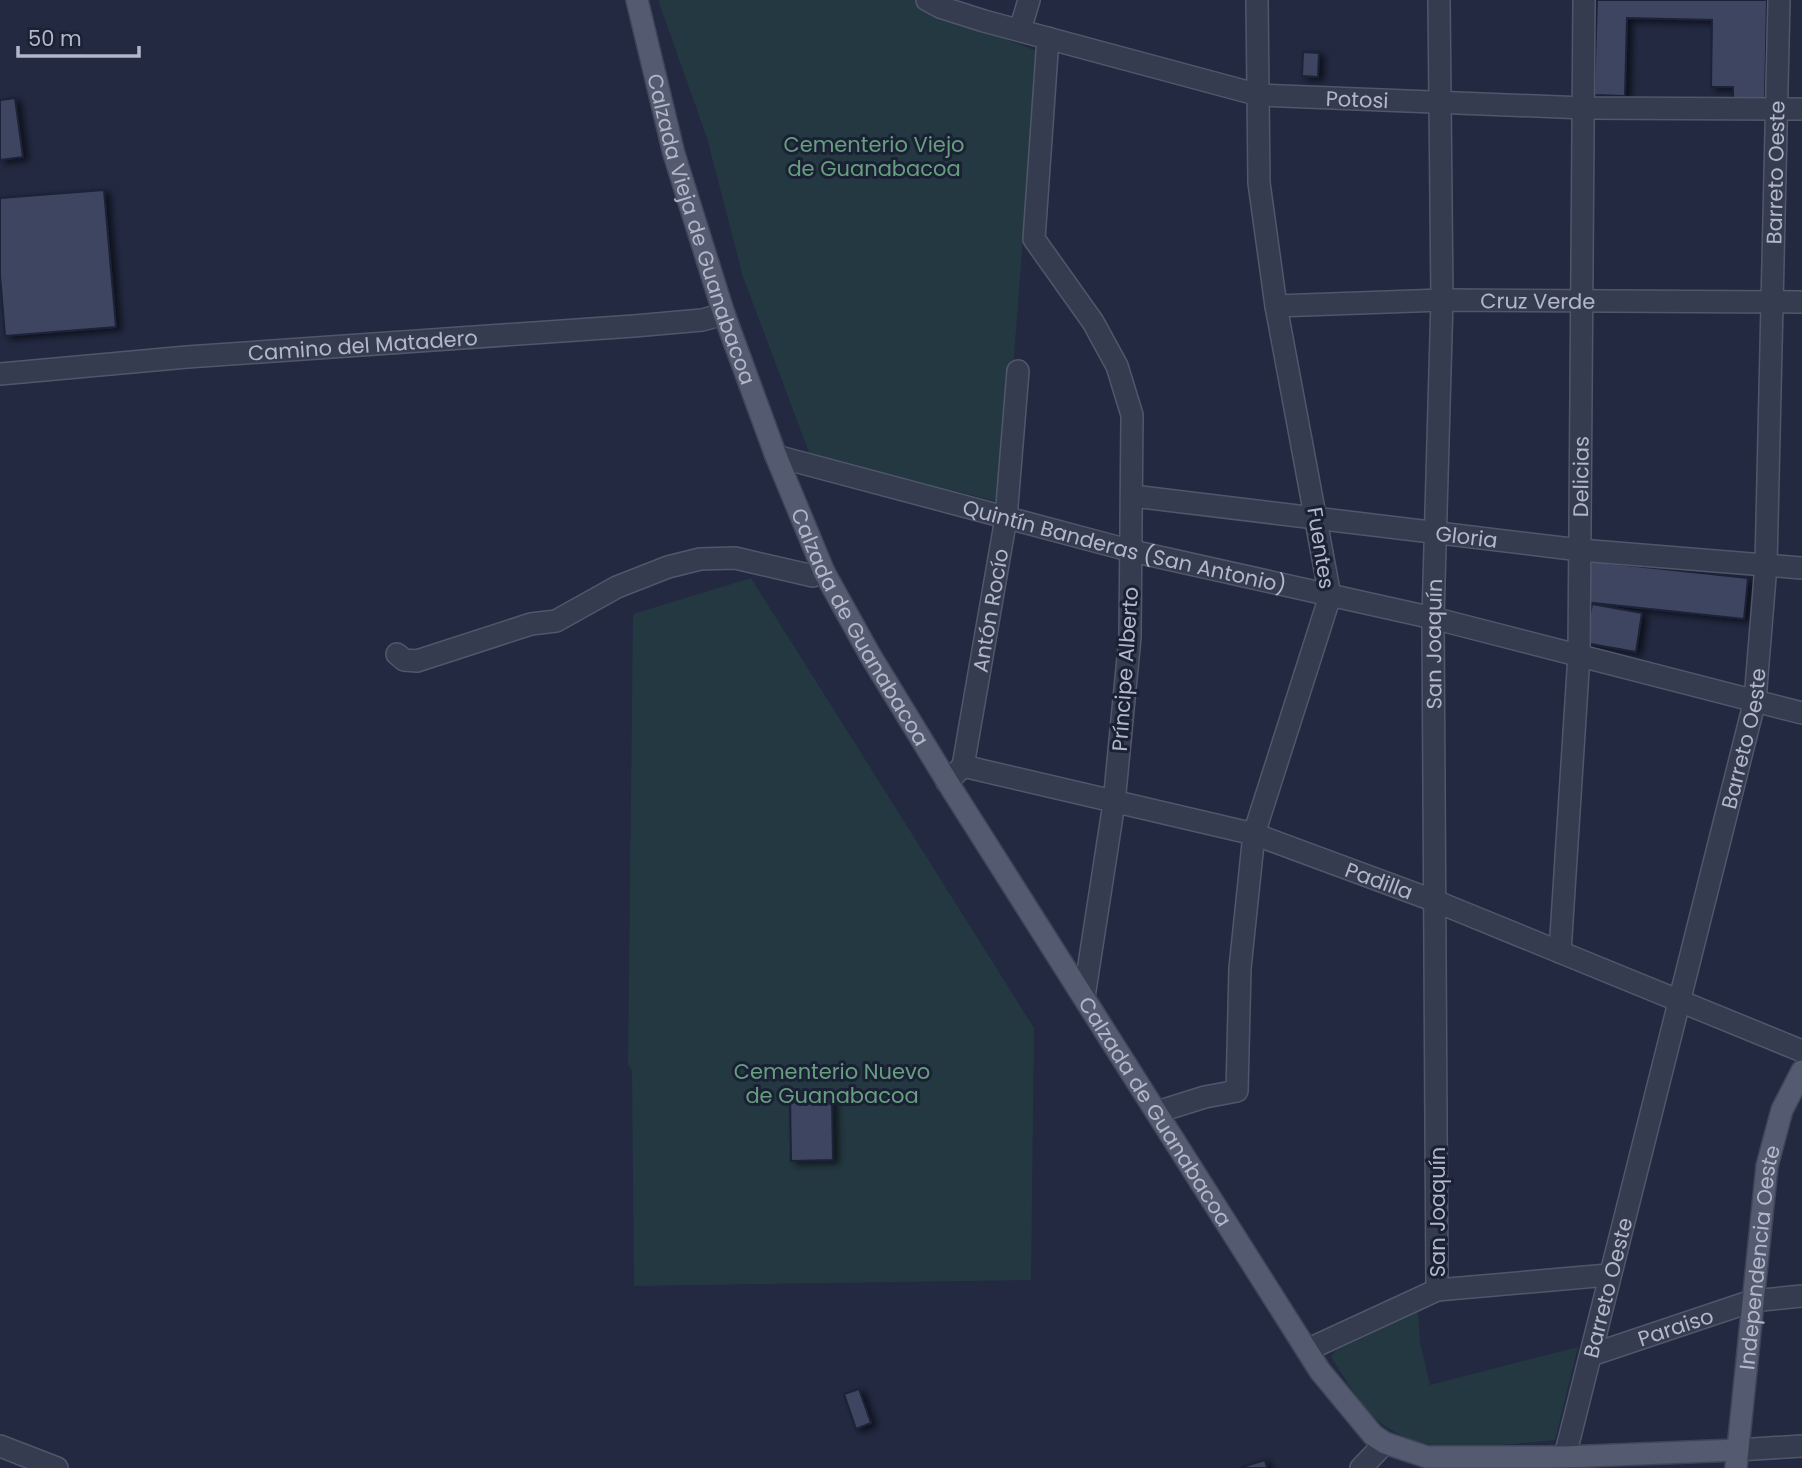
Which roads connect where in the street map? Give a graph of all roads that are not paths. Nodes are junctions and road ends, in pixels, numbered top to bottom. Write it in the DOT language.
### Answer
graph roads {
  1 [pos="637,0"];
  2 [pos="927,0"];
  3 [pos="1028,0"];
  4 [pos="1256,0"];
  5 [pos="1439,0"];
  6 [pos="1584,0"];
  7 [pos="1779,0"];
  8 [pos="1020,30"];
  9 [pos="1048,38"];
  10 [pos="1259,94"];
  11 [pos="1439,103"];
  12 [pos="1584,108"];
  13 [pos="1774,109"];
  14 [pos="1802,109"];
  15 [pos="1442,300"];
  16 [pos="1584,301"];
  17 [pos="1770,302"];
  18 [pos="1802,302"];
  19 [pos="1276,306"];
  20 [pos="724,314"];
  21 [pos="1018,371"];
  22 [pos="0,374"];
  23 [pos="776,456"];
  24 [pos="1133,496"];
  25 [pos="1317,517"];
  26 [pos="1006,518"];
  27 [pos="1438,532"];
  28 [pos="1580,550"];
  29 [pos="1132,551"];
  30 [pos="1766,565"];
  31 [pos="1802,568"];
  32 [pos="824,572"];
  33 [pos="1330,596"];
  34 [pos="1433,618"];
  35 [pos="397,654"];
  36 [pos="1579,655"];
  37 [pos="1755,699"];
  38 [pos="1802,713"];
  39 [pos="963,766"];
  40 [pos="947,782"];
  41 [pos="1114,803"];
  42 [pos="1254,834"];
  43 [pos="1435,901"];
  44 [pos="1560,952"];
  45 [pos="1084,997"];
  46 [pos="1679,999"];
  47 [pos="1802,1051"];
  48 [pos="1802,1071"];
  49 [pos="1157,1112"];
  50 [pos="1608,1275"];
  51 [pos="1437,1290"];
  52 [pos="1802,1296"];
  53 [pos="1752,1301"];
  54 [pos="1307,1350"];
  55 [pos="1591,1355"];
  56 [pos="1385,1443"];
  57 [pos="0,1446"];
  58 [pos="1802,1446"];
  59 [pos="1737,1459"];
  60 [pos="1563,1462"];
  61 [pos="1363,1467"];
  62 [pos="57,1468"];
  1 -- 20 [label="main road, Calzada Vieja de Guanabacoa"];
  2 -- 8 [label="street, Potosi"];
  3 -- 8 [label="street"];
  4 -- 10 [label="street, Fuentes"];
  5 -- 11 [label="street, San Joaquín"];
  6 -- 12 [label="street, Delicias"];
  7 -- 13 [label="street, Barreto Oeste"];
  8 -- 9 [label="street, Potosi"];
  9 -- 10 [label="street, Potosi"];
  9 -- 24 [label="street, Príncipe Alberto"];
  10 -- 11 [label="street, Potosi"];
  10 -- 19 [label="street, Fuentes"];
  11 -- 12 [label="street, Potosi"];
  11 -- 15 [label="street, San Joaquín"];
  12 -- 13 [label="street, Potosi"];
  12 -- 16 [label="street, Delicias"];
  13 -- 14 [label="street, Potosi"];
  13 -- 17 [label="street, Barreto Oeste"];
  15 -- 16 [label="street, Cruz Verde"];
  15 -- 19 [label="street, Cruz Verde"];
  15 -- 27 [label="street, San Joaquín"];
  16 -- 17 [label="street, Cruz Verde"];
  16 -- 28 [label="street, Delicias"];
  17 -- 18 [label="street, Cruz Verde"];
  17 -- 30 [label="street, Barreto Oeste"];
  19 -- 25 [label="street, Fuentes"];
  20 -- 22 [label="street, Camino del Matadero"];
  20 -- 23 [label="main road, Calzada Vieja de Guanabacoa"];
  21 -- 26 [label="street, Antón Rocío"];
  23 -- 26 [label="street, Quintín Banderas (San Antonio)"];
  23 -- 32 [label="main road, Calzada de Guanabacoa"];
  24 -- 25 [label="street, Gloria"];
  24 -- 29 [label="street, Príncipe Alberto"];
  25 -- 27 [label="street, Gloria"];
  25 -- 33 [label="street, Fuentes"];
  26 -- 29 [label="street, Quintín Banderas (San Antonio)"];
  26 -- 39 [label="street, Antón Rocío"];
  27 -- 28 [label="street, Gloria"];
  27 -- 34 [label="street, San Joaquín"];
  28 -- 30 [label="street, Gloria"];
  28 -- 36 [label="street, Delicias"];
  29 -- 33 [label="street, Quintín Banderas (San Antonio)"];
  29 -- 41 [label="street, Príncipe Alberto"];
  30 -- 31 [label="street, Gloria"];
  30 -- 37 [label="street, Barreto Oeste"];
  32 -- 35 [label="street"];
  32 -- 40 [label="main road, Calzada de Guanabacoa"];
  33 -- 34 [label="street, Quintín Banderas (San Antonio)"];
  33 -- 42 [label="street, Fuentes"];
  34 -- 36 [label="street, Quintín Banderas (San Antonio)"];
  34 -- 43 [label="street, San Joaquín"];
  36 -- 37 [label="street, Quintín Banderas (San Antonio)"];
  36 -- 44 [label="street, Delicias"];
  37 -- 38 [label="street, Quintín Banderas (San Antonio)"];
  37 -- 46 [label="street, Barreto Oeste"];
  39 -- 40 [label="street"];
  39 -- 41 [label="street, Padilla"];
  40 -- 45 [label="main road, Calzada de Guanabacoa"];
  41 -- 42 [label="street, Padilla"];
  41 -- 45 [label="street, Príncipe Alberto"];
  42 -- 43 [label="street, Padilla"];
  42 -- 49 [label="street, Fuentes"];
  43 -- 44 [label="street, Padilla"];
  43 -- 51 [label="street, San Joaquín"];
  44 -- 46 [label="street, Padilla"];
  45 -- 49 [label="main road, Calzada de Guanabacoa"];
  46 -- 47 [label="street, Padilla"];
  46 -- 50 [label="street, Barreto Oeste"];
  48 -- 53 [label="main road, Independencia Oeste"];
  49 -- 54 [label="main road, Calzada de Guanabacoa"];
  50 -- 51 [label="street"];
  50 -- 55 [label="street, Barreto Oeste"];
  51 -- 54 [label="street"];
  52 -- 53 [label="street, Paraiso"];
  53 -- 55 [label="street, Paraiso"];
  53 -- 59 [label="main road, Independencia Oeste"];
  54 -- 56 [label="main road, Calzada de Guanabacoa"];
  55 -- 60 [label="street, Barreto Oeste"];
  56 -- 60 [label="main road, Calzada de Guanabacoa"];
  56 -- 61 [label="street"];
  57 -- 62 [label="street"];
  58 -- 59 [label="street"];
  59 -- 60 [label="main road, Calzada de Guanabacoa"];
}
